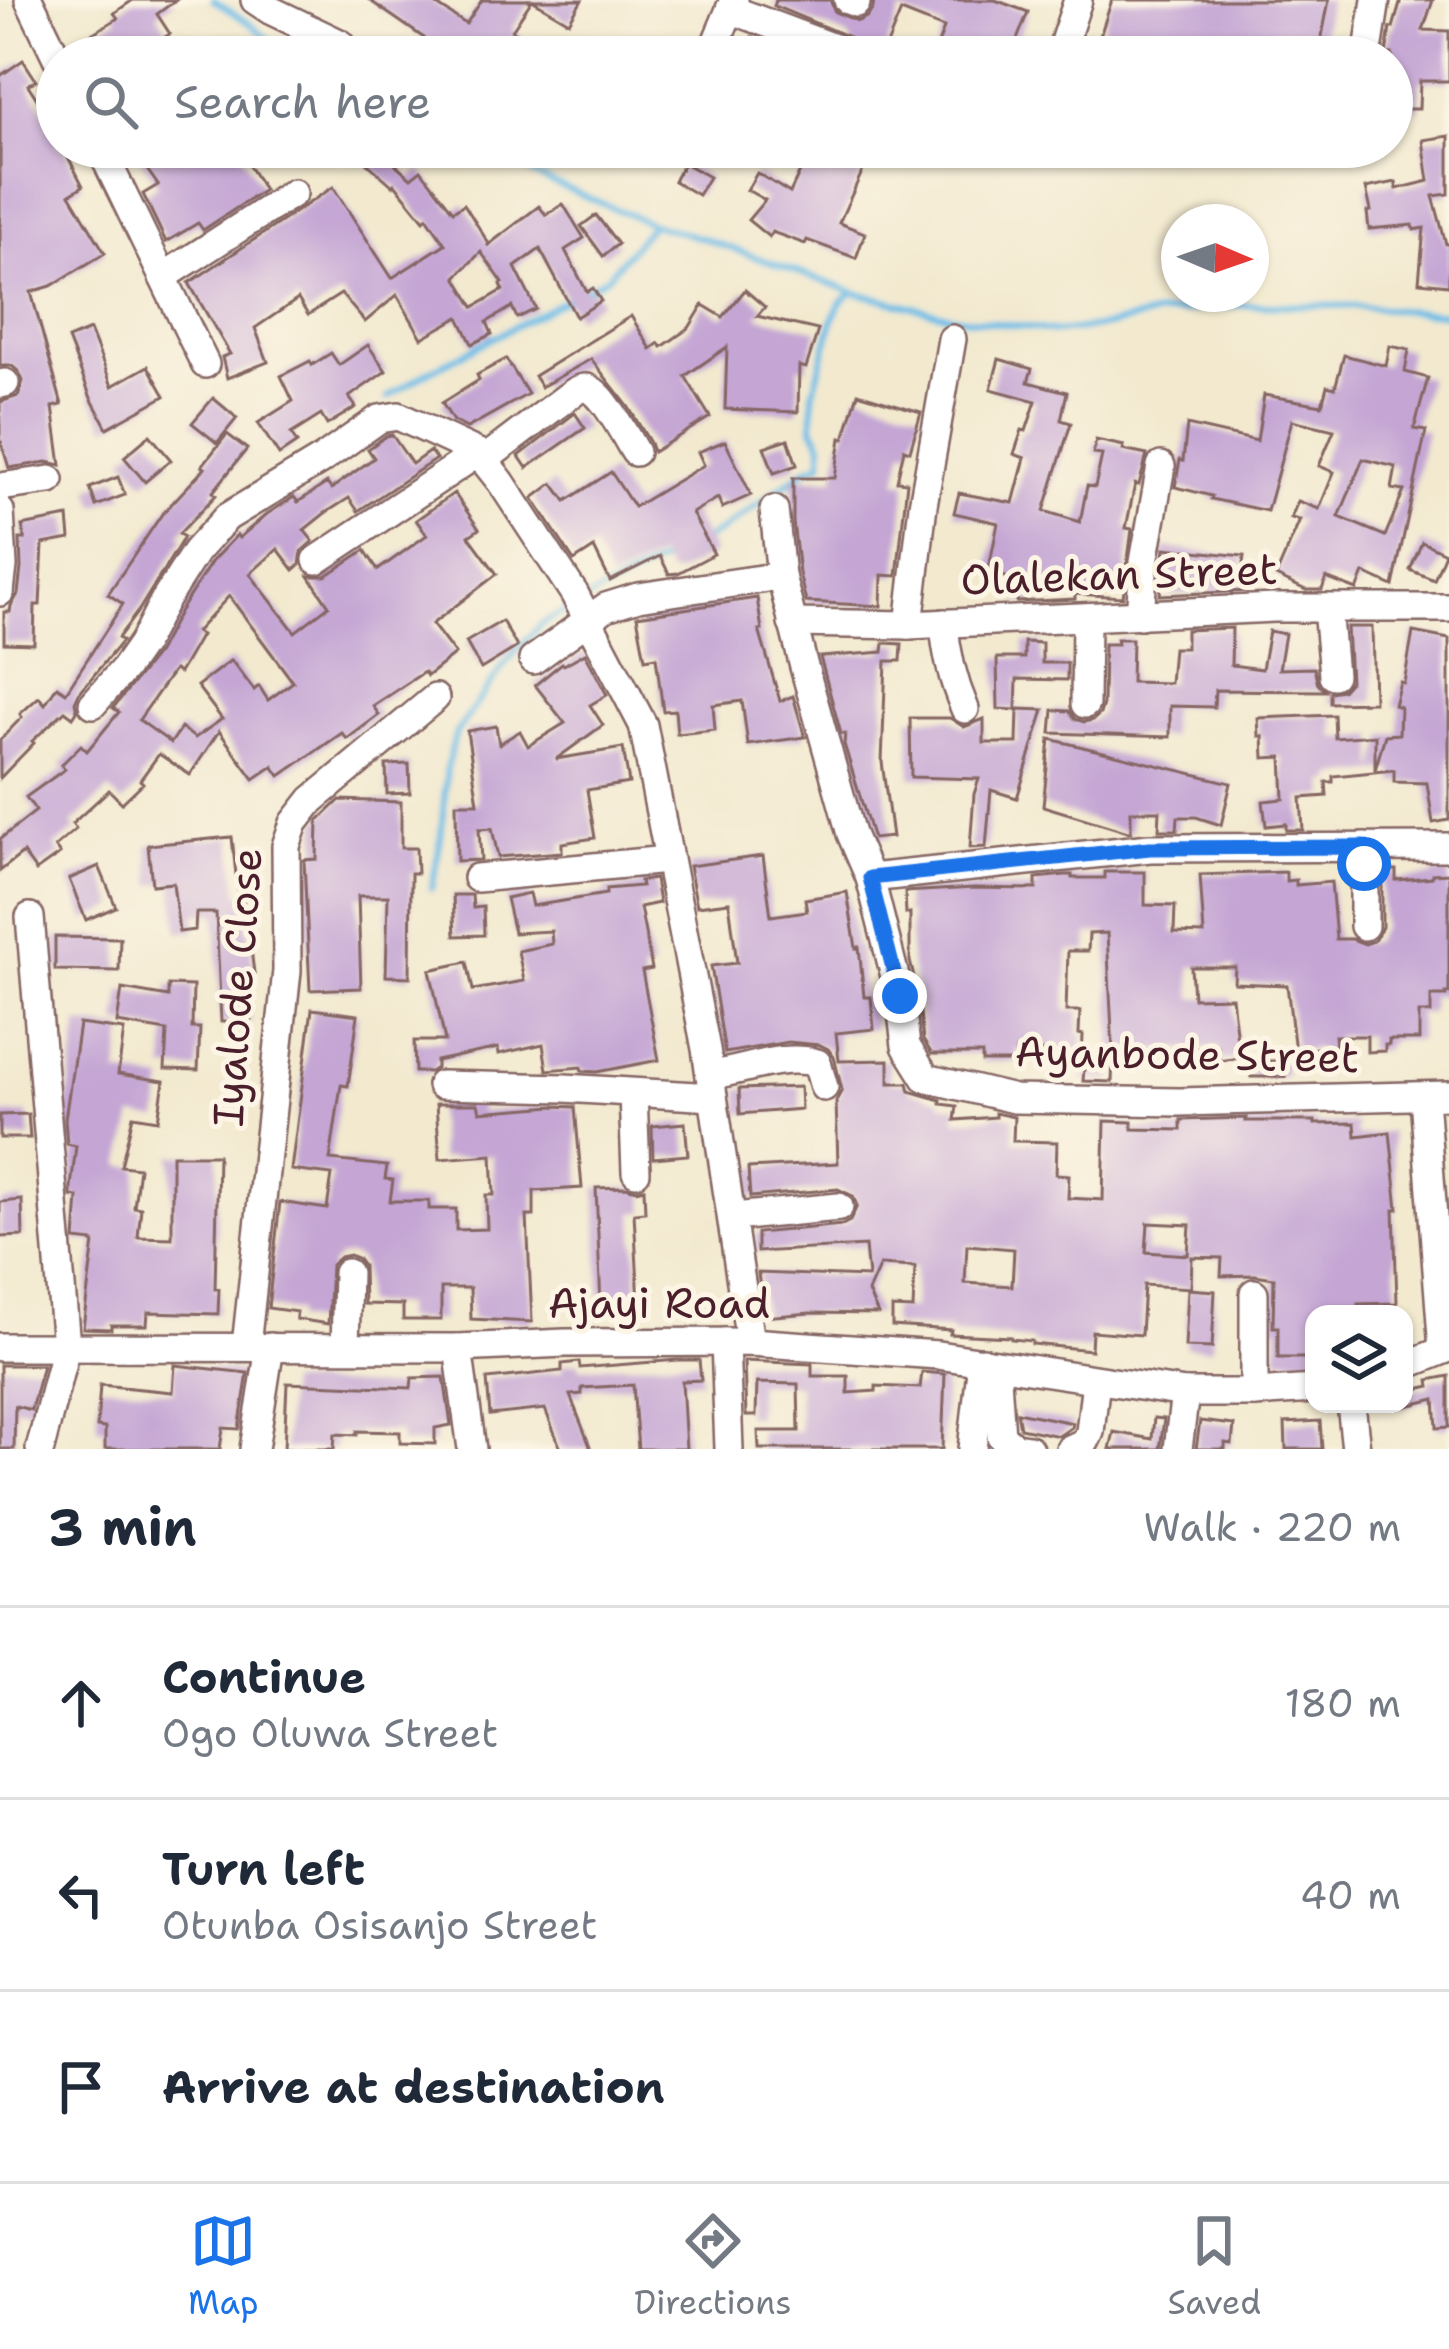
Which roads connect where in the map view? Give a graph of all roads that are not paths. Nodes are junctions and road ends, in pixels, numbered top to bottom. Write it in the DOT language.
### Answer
graph roads {
  1 [pos="29,0"];
  2 [pos="255,0"];
  3 [pos="1078,0"];
  4 [pos="1376,0"];
  5 [pos="732,4"];
  6 [pos="46,36"];
  7 [pos="324,36"];
  8 [pos="722,36"];
  9 [pos="806,36"];
  10 [pos="1066,36"];
  11 [pos="1370,36"];
  12 [pos="110,168"];
  13 [pos="293,193"];
  14 [pos="164,278"];
  15 [pos="952,339"];
  16 [pos="205,364"];
  17 [pos="635,452"];
  18 [pos="481,457"];
  19 [pos="1161,466"];
  20 [pos="50,479"];
  21 [pos="0,487"];
  22 [pos="774,510"];
  23 [pos="0,511"];
  24 [pos="317,560"];
  25 [pos="781,577"];
  26 [pos="0,592"];
  27 [pos="581,607"];
  28 [pos="1327,608"];
  29 [pos="1449,608"];
  30 [pos="1140,615"];
  31 [pos="1086,618"];
  32 [pos="792,623"];
  33 [pos="944,623"];
  34 [pos="909,625"];
  35 [pos="533,660"];
  36 [pos="1333,675"];
  37 [pos="435,698"];
  38 [pos="93,704"];
  39 [pos="1085,704"];
  40 [pos="965,709"];
  41 [pos="1364,847"];
  42 [pos="1449,847"];
  43 [pos="667,860"];
  44 [pos="477,878"];
  45 [pos="870,878"];
  46 [pos="30,917"];
  47 [pos="1364,926"];
  48 [pos="441,1085"];
  49 [pos="711,1086"];
  50 [pos="824,1087"];
  51 [pos="633,1094"];
  52 [pos="1437,1096"];
  53 [pos="636,1172"];
  54 [pos="839,1207"];
  55 [pos="733,1217"];
  56 [pos="347,1273"];
  57 [pos="1254,1293"];
  58 [pos="738,1342"];
  59 [pos="66,1346"];
  60 [pos="0,1347"];
  61 [pos="258,1347"];
  62 [pos="345,1347"];
  63 [pos="458,1348"];
  64 [pos="1446,1349"];
  65 [pos="989,1362"];
  66 [pos="1413,1362"];
  67 [pos="1096,1380"];
  68 [pos="1305,1390"];
  69 [pos="1185,1393"];
  70 [pos="1254,1393"];
  71 [pos="1352,1413"];
  72 [pos="40,1449"];
  73 [pos="254,1449"];
  74 [pos="472,1449"];
  75 [pos="730,1449"];
  76 [pos="972,1449"];
  77 [pos="1029,1449"];
  78 [pos="1070,1449"];
  79 [pos="1178,1449"];
  80 [pos="1356,1449"];
  1 -- 6 [label="street"];
  2 -- 7 [label="street"];
  3 -- 10 [label="street"];
  4 -- 11 [label="street"];
  5 -- 8 [label="street"];
  5 -- 9 [label="street"];
  12 -- 14 [label="street"];
  13 -- 14 [label="street"];
  14 -- 16 [label="street"];
  15 -- 34 [label="street"];
  17 -- 18 [label="street"];
  18 -- 24 [label="street"];
  18 -- 27 [label="street"];
  18 -- 38 [label="street"];
  19 -- 30 [label="street"];
  20 -- 21 [label="street"];
  22 -- 25 [label="street"];
  23 -- 26 [label="street"];
  25 -- 27 [label="street"];
  25 -- 32 [label="street"];
  27 -- 35 [label="street"];
  27 -- 43 [label="street"];
  28 -- 29 [label="street, Olalekan Street"];
  28 -- 30 [label="street, Olalekan Street"];
  28 -- 36 [label="street"];
  30 -- 31 [label="street, Olalekan Street"];
  31 -- 33 [label="street, Olalekan Street"];
  31 -- 39 [label="street"];
  32 -- 34 [label="street, Olalekan Street"];
  32 -- 45 [label="street"];
  33 -- 34 [label="street, Olalekan Street"];
  33 -- 40 [label="street"];
  37 -- 61 [label="street, Iyalode Close"];
  41 -- 42 [label="street"];
  41 -- 45 [label="street"];
  41 -- 47 [label="street"];
  43 -- 44 [label="street"];
  43 -- 49 [label="street"];
  45 -- 52 [label="street, Ayanbode Street"];
  46 -- 59 [label="street"];
  48 -- 51 [label="street"];
  49 -- 50 [label="street"];
  49 -- 51 [label="street"];
  49 -- 55 [label="street"];
  51 -- 53 [label="street"];
  52 -- 64 [label="street"];
  54 -- 55 [label="street"];
  55 -- 58 [label="street"];
  56 -- 62 [label="street"];
  57 -- 70 [label="street"];
  58 -- 63 [label="street, Ajayi Road"];
  58 -- 65 [label="street, Ajayi Road"];
  58 -- 75 [label="street"];
  59 -- 60 [label="street, Ajayi Road"];
  59 -- 61 [label="street, Ajayi Road"];
  59 -- 72 [label="street"];
  61 -- 62 [label="street, Ajayi Road"];
  61 -- 73 [label="street, Iyalode Close"];
  62 -- 63 [label="street, Ajayi Road"];
  63 -- 74 [label="street"];
  64 -- 66 [label="street"];
  65 -- 67 [label="street, Ajayi Road"];
  65 -- 76 [label="street"];
  65 -- 77 [label="street"];
  67 -- 69 [label="street, Ajayi Road"];
  67 -- 78 [label="street"];
  68 -- 70 [label="street, Ajayi Road"];
  69 -- 70 [label="street, Ajayi Road"];
  69 -- 79 [label="street"];
  71 -- 80 [label="street"];
}
